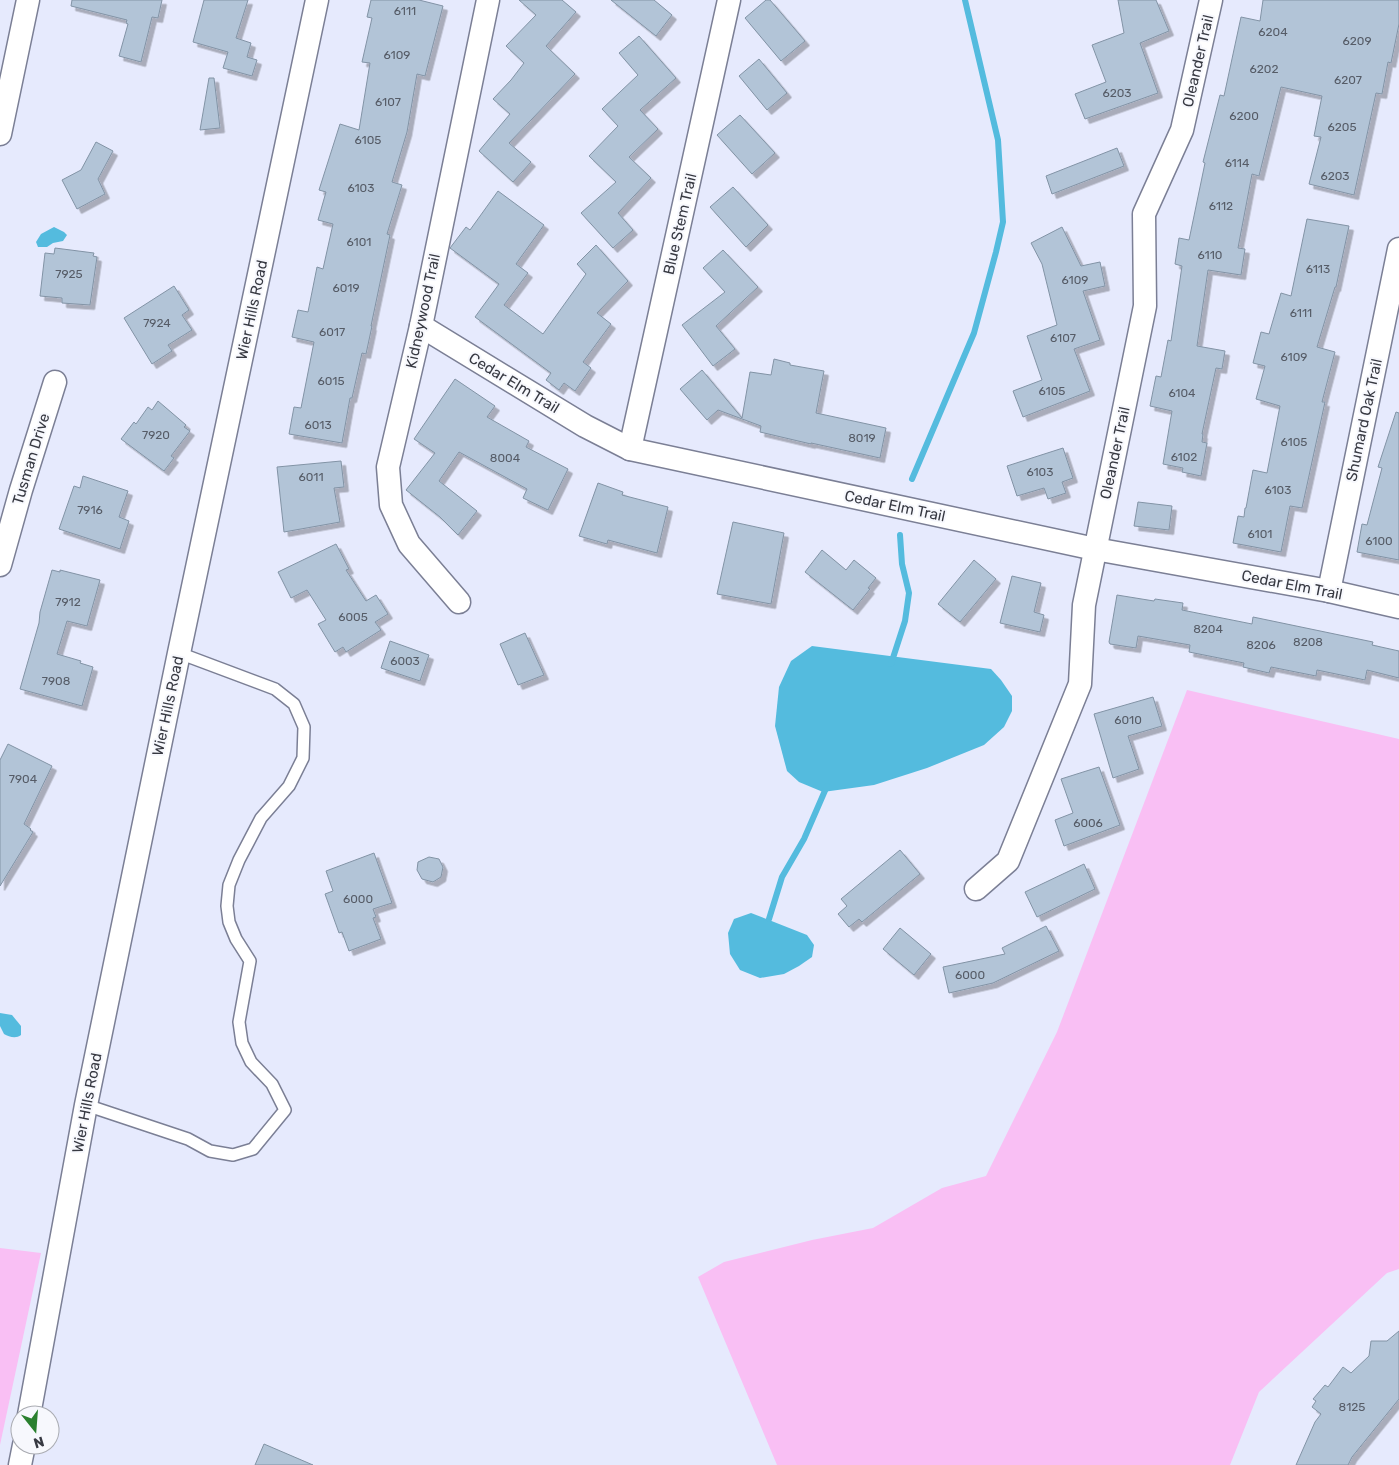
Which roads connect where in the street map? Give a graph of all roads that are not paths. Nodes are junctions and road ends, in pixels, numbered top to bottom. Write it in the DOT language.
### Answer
graph roads {
  1 [pos="28,0"];
  2 [pos="318,0"];
  3 [pos="488,0"];
  4 [pos="730,0"];
  5 [pos="1212,0"];
  6 [pos="0,134"];
  7 [pos="1399,249"];
  8 [pos="421,326"];
  9 [pos="55,382"];
  10 [pos="630,449"];
  11 [pos="1095,549"];
  12 [pos="0,565"];
  13 [pos="1329,591"];
  14 [pos="458,602"];
  15 [pos="1399,606"];
  16 [pos="179,653"];
  17 [pos="976,889"];
  18 [pos="86,1105"];
  19 [pos="31,1405"];
  1 -- 6 [label="street"];
  2 -- 16 [label="street, Wier Hills Road"];
  3 -- 8 [label="street, Kidneywood Trail"];
  4 -- 10 [label="street, Blue Stem Trail"];
  5 -- 11 [label="street, Oleander Trail"];
  7 -- 13 [label="street, Shumard Oak Trail"];
  8 -- 10 [label="street, Cedar Elm Trail"];
  8 -- 14 [label="street, Kidneywood Trail"];
  9 -- 12 [label="street, Tusman Drive"];
  10 -- 11 [label="street, Cedar Elm Trail"];
  11 -- 13 [label="street, Cedar Elm Trail"];
  11 -- 17 [label="street, Oleander Trail"];
  13 -- 15 [label="street, Cedar Elm Trail"];
  16 -- 18 [label="street, Wier Hills Road"];
  16 -- 18 [label="lane"];
  18 -- 19 [label="street, Wier Hills Road"];
}
